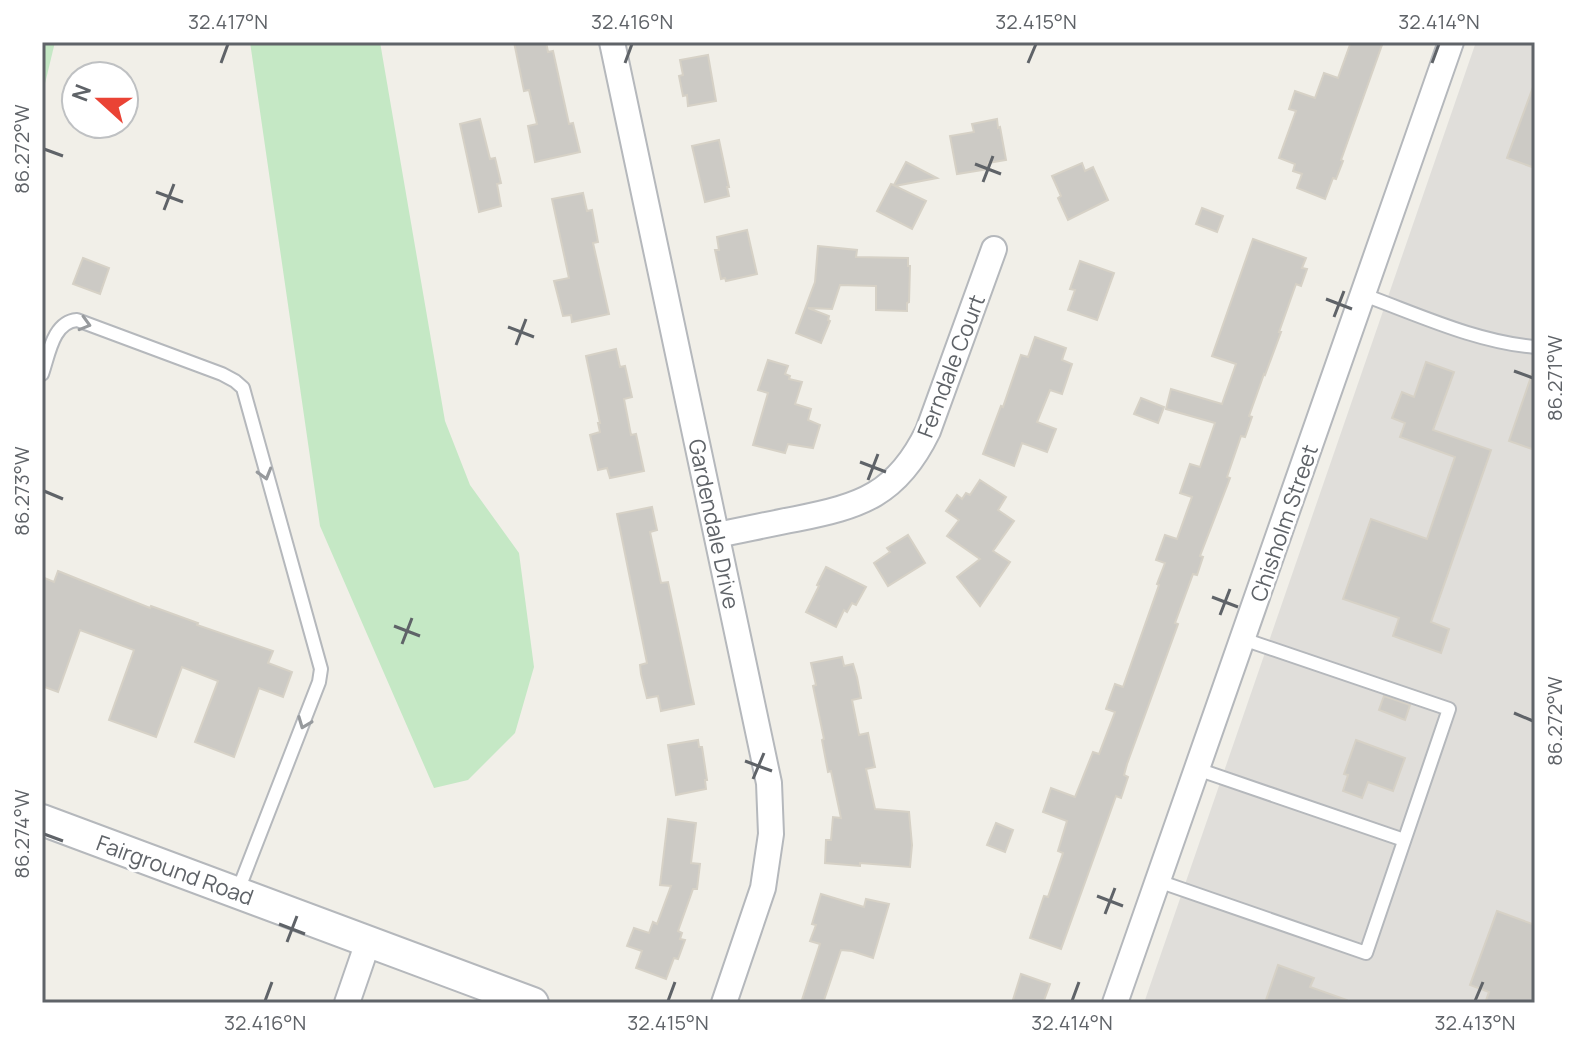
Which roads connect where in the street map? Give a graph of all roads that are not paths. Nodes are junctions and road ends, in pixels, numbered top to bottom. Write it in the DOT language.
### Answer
graph roads {
  1 [pos="612,42"];
  2 [pos="1451,42"];
  3 [pos="994,249"];
  4 [pos="1364,295"];
  5 [pos="1535,347"];
  6 [pos="42,374"];
  7 [pos="717,535"];
  8 [pos="1243,639"];
  9 [pos="1197,769"];
  10 [pos="42,820"];
  11 [pos="1404,840"];
  12 [pos="1158,881"];
  13 [pos="237,893"];
  14 [pos="368,942"];
  15 [pos="347,1003"];
  16 [pos="533,1003"];
  17 [pos="724,1003"];
  18 [pos="1115,1003"];
  1 -- 7 [label="street, Gardendale Drive"];
  2 -- 4 [label="street, Chisholm Street"];
  3 -- 7 [label="street, Ferndale Court"];
  4 -- 5 [label="lane"];
  4 -- 8 [label="street, Chisholm Street"];
  6 -- 13 [label="lane, one-way"];
  7 -- 17 [label="street, Gardendale Drive"];
  8 -- 9 [label="street, Chisholm Street"];
  8 -- 11 [label="lane"];
  9 -- 11 [label="lane"];
  9 -- 12 [label="street, Chisholm Street"];
  10 -- 13 [label="street, Fairground Road"];
  11 -- 12 [label="lane"];
  12 -- 18 [label="street, Chisholm Street"];
  13 -- 14 [label="street, Fairground Road"];
  14 -- 15 [label="street"];
  14 -- 16 [label="street, Fairground Road"];
}
